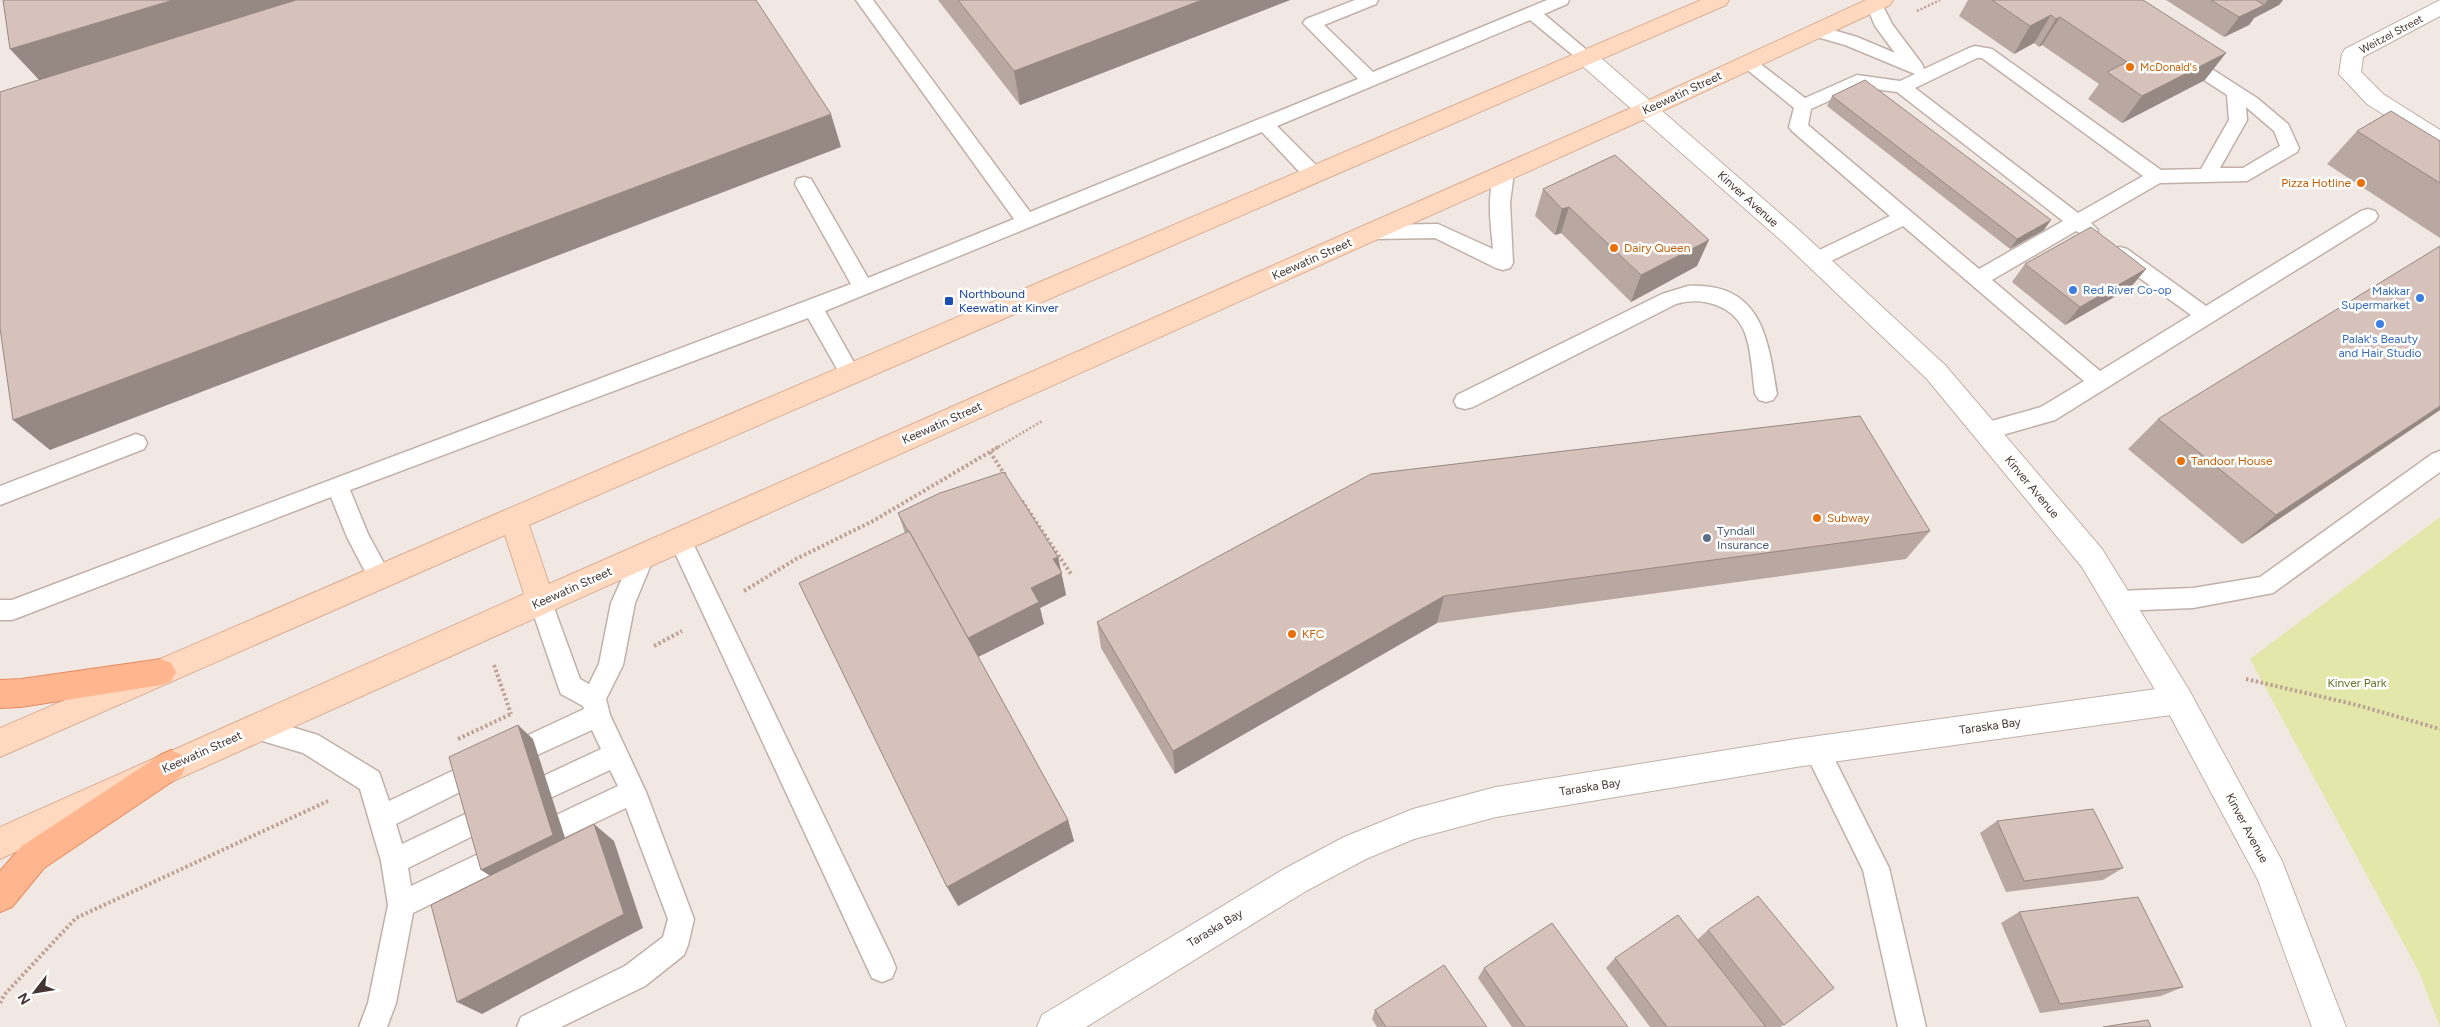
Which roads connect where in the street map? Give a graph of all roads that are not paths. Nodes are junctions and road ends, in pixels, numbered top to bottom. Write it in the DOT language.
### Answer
graph roads {
  1 [pos="864,0"];
  2 [pos="1370,0"];
  3 [pos="1561,0"];
  4 [pos="1719,0"];
  5 [pos="1878,2"];
  6 [pos="2440,8"];
  7 [pos="1532,13"];
  8 [pos="1816,31"];
  9 [pos="2173,52"];
  10 [pos="1586,57"];
  11 [pos="1748,62"];
  12 [pos="1921,71"];
  13 [pos="1370,80"];
  14 [pos="1902,87"];
  15 [pos="2236,93"];
  16 [pos="1803,106"];
  17 [pos="1648,109"];
  18 [pos="1265,124"];
  19 [pos="2440,140"];
  20 [pos="1505,172"];
  21 [pos="1314,175"];
  22 [pos="2206,177"];
  23 [pos="2157,178"];
  24 [pos="804,184"];
  25 [pos="2368,216"];
  26 [pos="1905,217"];
  27 [pos="1026,221"];
  28 [pos="2077,222"];
  29 [pos="1372,232"];
  30 [pos="1816,260"];
  31 [pos="1978,279"];
  32 [pos="864,287"];
  33 [pos="813,308"];
  34 [pos="2206,316"];
  35 [pos="851,375"];
  36 [pos="2098,382"];
  37 [pos="1766,394"];
  38 [pos="1465,401"];
  39 [pos="1985,431"];
  40 [pos="136,443"];
  41 [pos="2440,460"];
  42 [pos="337,485"];
  43 [pos="0,496"];
  44 [pos="513,519"];
  45 [pos="680,540"];
  46 [pos="643,557"];
  47 [pos="380,578"];
  48 [pos="541,601"];
  49 [pos="2118,601"];
  50 [pos="0,610"];
  51 [pos="162,672"];
  52 [pos="0,694"];
  53 [pos="2178,700"];
  54 [pos="596,707"];
  55 [pos="255,728"];
  56 [pos="0,743"];
  57 [pos="535,744"];
  58 [pos="1817,750"];
  59 [pos="616,755"];
  60 [pos="171,765"];
  61 [pos="467,776"];
  62 [pos="548,786"];
  63 [pos="633,792"];
  64 [pos="382,817"];
  65 [pos="480,819"];
  66 [pos="561,826"];
  67 [pos="0,843"];
  68 [pos="394,861"];
  69 [pos="491,861"];
  70 [pos="0,896"];
  71 [pos="401,905"];
  72 [pos="882,968"];
  73 [pos="373,1027"];
  74 [pos="531,1027"];
  75 [pos="1054,1027"];
  76 [pos="1912,1027"];
  77 [pos="2328,1027"];
  1 -- 27 [label="lane"];
  2 -- 13 [label="lane"];
  3 -- 7 [label="lane"];
  4 -- 10 [label="main road"];
  5 -- 8 [label="main road, Keewatin Street"];
  5 -- 12 [label="lane"];
  6 -- 19 [label="street, Weitzel Street"];
  7 -- 10 [label="lane"];
  7 -- 13 [label="lane"];
  8 -- 11 [label="main road, Keewatin Street"];
  8 -- 12 [label="lane"];
  9 -- 15 [label="lane"];
  10 -- 17 [label="street, Kinver Avenue"];
  10 -- 21 [label="main road"];
  11 -- 16 [label="lane"];
  11 -- 17 [label="main road, Keewatin Street"];
  12 -- 14 [label="lane"];
  12 -- 23 [label="lane"];
  13 -- 18 [label="lane"];
  14 -- 16 [label="lane"];
  14 -- 28 [label="lane"];
  15 -- 22 [label="lane"];
  15 -- 22 [label="lane"];
  16 -- 26 [label="lane"];
  17 -- 20 [label="main road, Keewatin Street"];
  17 -- 30 [label="street, Kinver Avenue"];
  18 -- 21 [label="lane"];
  18 -- 27 [label="lane"];
  20 -- 29 [label="main road, Keewatin Street"];
  20 -- 29 [label="lane"];
  21 -- 35 [label="main road"];
  22 -- 23 [label="lane"];
  23 -- 28 [label="lane"];
  24 -- 32 [label="lane"];
  25 -- 34 [label="lane"];
  26 -- 30 [label="lane"];
  26 -- 31 [label="lane"];
  27 -- 32 [label="lane"];
  28 -- 31 [label="lane"];
  28 -- 34 [label="lane"];
  29 -- 45 [label="main road, Keewatin Street"];
  30 -- 39 [label="street, Kinver Avenue"];
  31 -- 36 [label="lane"];
  32 -- 33 [label="lane"];
  33 -- 35 [label="lane"];
  33 -- 42 [label="lane"];
  34 -- 36 [label="lane"];
  35 -- 44 [label="main road"];
  36 -- 39 [label="lane"];
  37 -- 38 [label="lane"];
  39 -- 49 [label="street, Kinver Avenue"];
  40 -- 43 [label="lane"];
  41 -- 49 [label="lane"];
  42 -- 47 [label="lane"];
  42 -- 50 [label="lane"];
  44 -- 47 [label="main road"];
  44 -- 48 [label="main road"];
  45 -- 46 [label="main road, Keewatin Street"];
  45 -- 72 [label="lane"];
  46 -- 48 [label="main road, Keewatin Street"];
  46 -- 54 [label="lane"];
  47 -- 51 [label="main road"];
  48 -- 54 [label="lane"];
  48 -- 55 [label="main road, Keewatin Street"];
  49 -- 53 [label="street, Kinver Avenue"];
  51 -- 52 [label="main road"];
  51 -- 56 [label="main road"];
  53 -- 58 [label="street, Taraska Bay"];
  53 -- 77 [label="street, Kinver Avenue"];
  54 -- 57 [label="lane"];
  54 -- 59 [label="lane"];
  55 -- 60 [label="main road, Keewatin Street"];
  55 -- 64 [label="lane"];
  58 -- 75 [label="street, Taraska Bay"];
  58 -- 76 [label="lane"];
  59 -- 62 [label="lane"];
  59 -- 63 [label="lane"];
  60 -- 67 [label="main road, Keewatin Street"];
  60 -- 70 [label="main road"];
  61 -- 64 [label="lane"];
  63 -- 66 [label="lane"];
  63 -- 74 [label="lane"];
  64 -- 68 [label="lane"];
  65 -- 68 [label="lane"];
  68 -- 71 [label="lane"];
  69 -- 71 [label="lane"];
  71 -- 73 [label="lane"];
}
